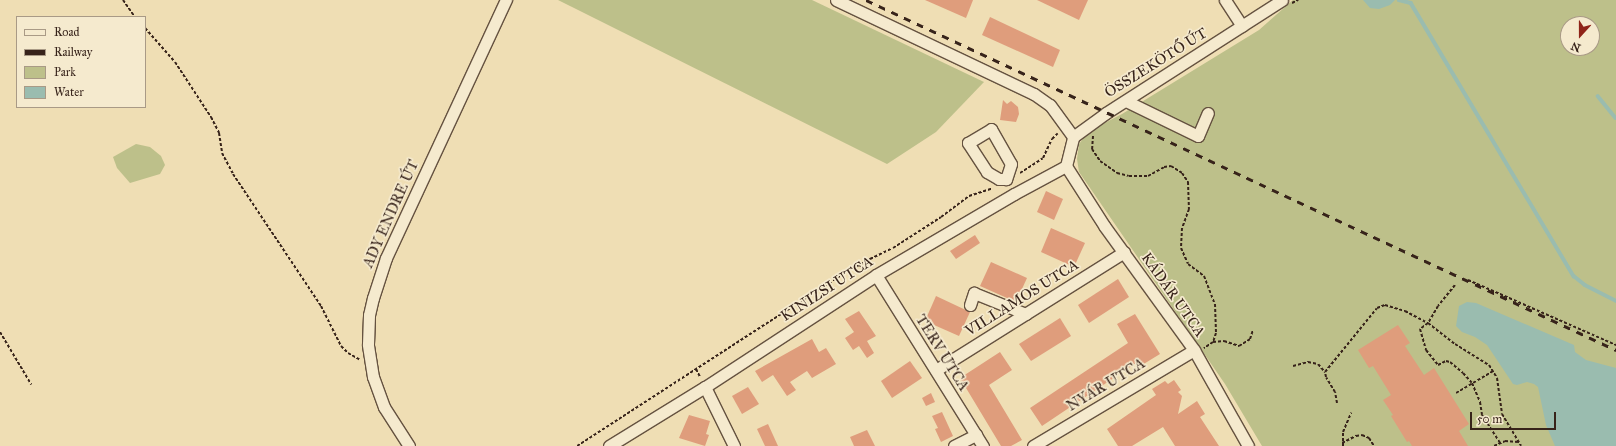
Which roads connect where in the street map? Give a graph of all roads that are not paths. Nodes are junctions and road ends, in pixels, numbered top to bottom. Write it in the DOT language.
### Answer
graph roads {
  1 [pos="506,0"];
  2 [pos="836,0"];
  3 [pos="1225,0"];
  4 [pos="1287,2"];
  5 [pos="1242,26"];
  6 [pos="1126,101"];
  7 [pos="1208,113"];
  8 [pos="1069,132"];
  9 [pos="1066,166"];
  10 [pos="1007,180"];
  11 [pos="1014,194"];
  12 [pos="1124,252"];
  13 [pos="876,275"];
  14 [pos="970,304"];
  15 [pos="1026,314"];
  16 [pos="1195,352"];
  17 [pos="936,370"];
  18 [pos="705,387"];
  19 [pos="976,435"];
  20 [pos="409,446"];
  21 [pos="609,446"];
  22 [pos="734,446"];
  23 [pos="954,446"];
  24 [pos="983,446"];
  25 [pos="1033,446"];
  26 [pos="1248,446"];
  1 -- 20 [label="street, ADY ENDRE ÚT"];
  2 -- 8 [label="street"];
  3 -- 5 [label="street"];
  4 -- 5 [label="street, ÖSSZEKÖTŐ ÚT"];
  5 -- 6 [label="street, ÖSSZEKÖTŐ ÚT"];
  6 -- 7 [label="street"];
  6 -- 8 [label="street, ÖSSZEKÖTŐ ÚT"];
  8 -- 9 [label="street"];
  9 -- 11 [label="street, KINIZSI UTCA"];
  9 -- 12 [label="street, KÁDÁR UTCA"];
  10 -- 10 [label="street"];
  10 -- 11 [label="street"];
  11 -- 13 [label="street, KINIZSI UTCA"];
  12 -- 15 [label="street, VILLAMOS UTCA"];
  12 -- 16 [label="street, KÁDÁR UTCA"];
  13 -- 17 [label="street, TERV UTCA"];
  13 -- 18 [label="street, KINIZSI UTCA"];
  14 -- 15 [label="street"];
  15 -- 17 [label="street, VILLAMOS UTCA"];
  16 -- 25 [label="street, NYÁR UTCA"];
  16 -- 26 [label="street, KÁDÁR UTCA"];
  17 -- 19 [label="street, TERV UTCA"];
  18 -- 21 [label="street, KINIZSI UTCA"];
  18 -- 22 [label="street"];
  19 -- 23 [label="street"];
  19 -- 24 [label="street, TERV UTCA"];
}
